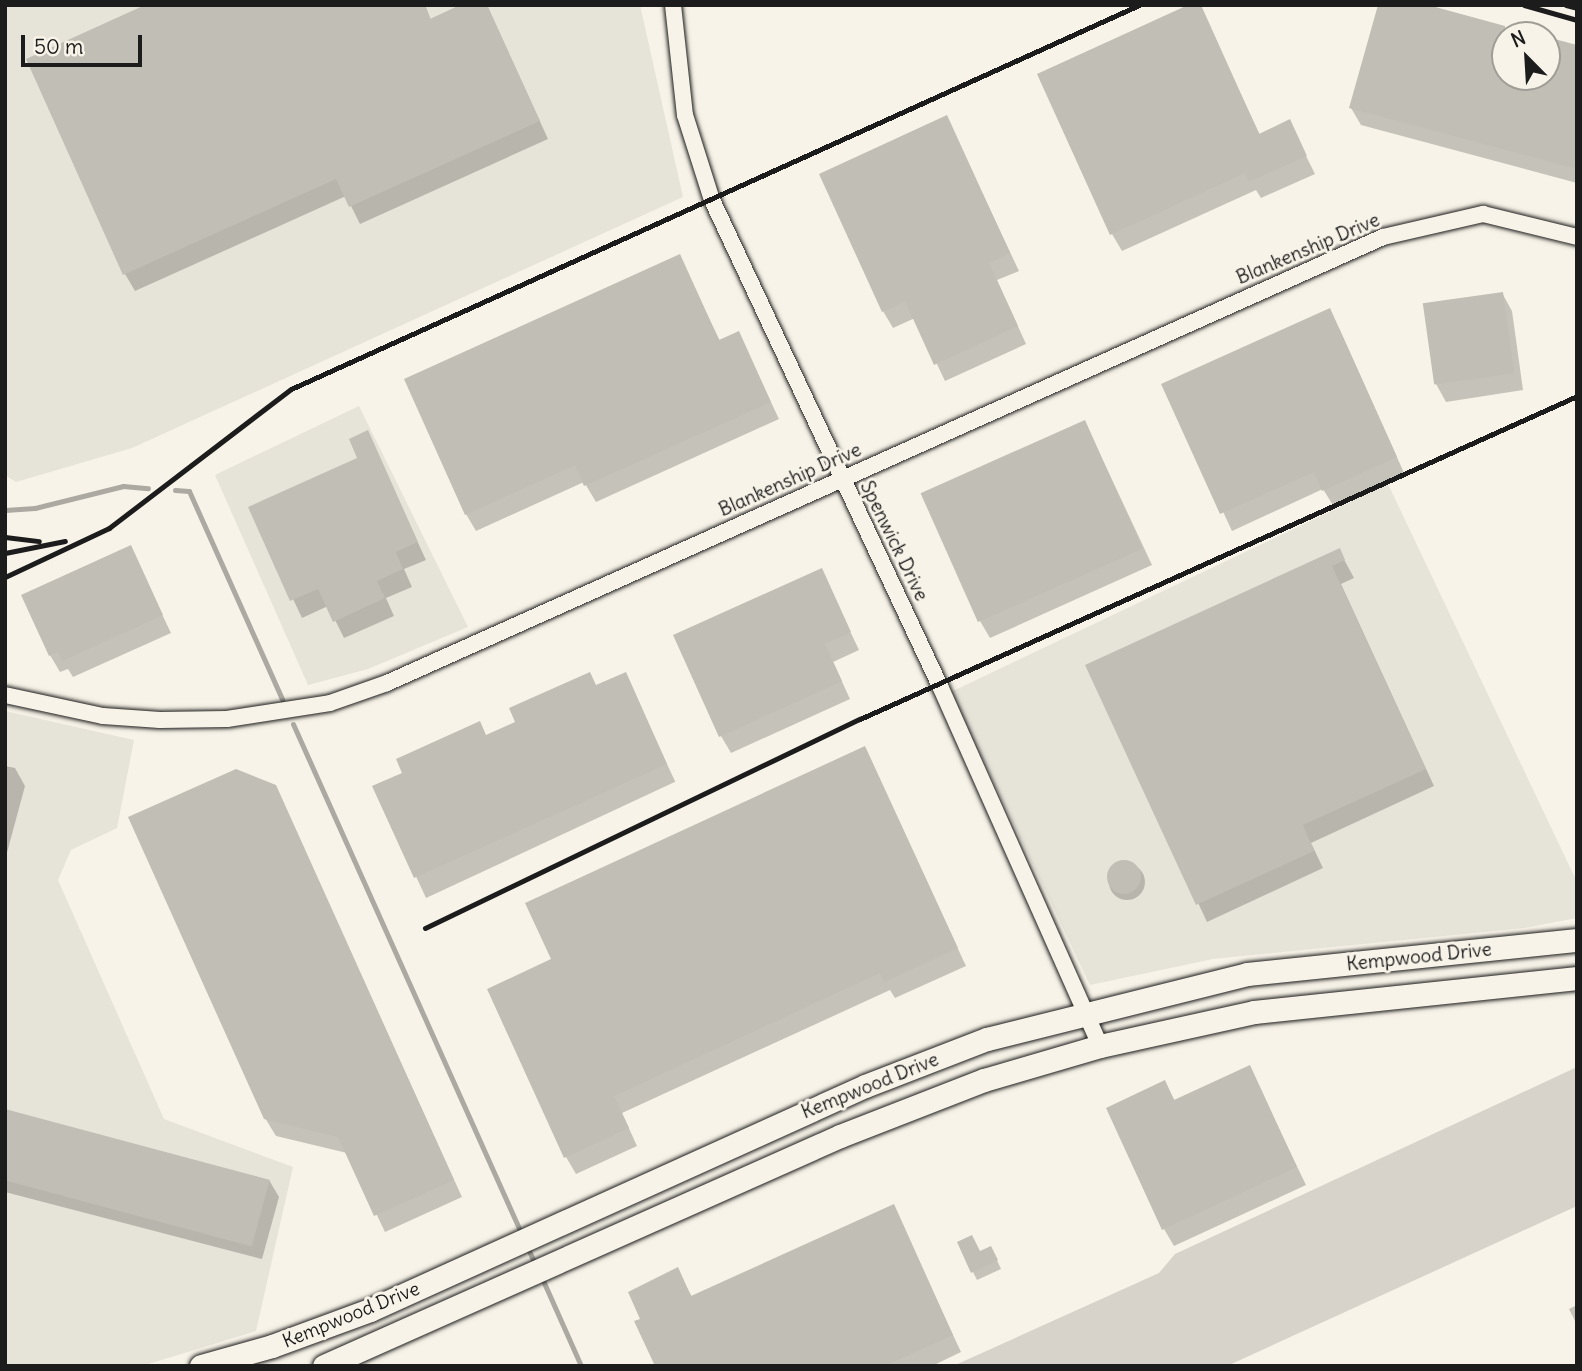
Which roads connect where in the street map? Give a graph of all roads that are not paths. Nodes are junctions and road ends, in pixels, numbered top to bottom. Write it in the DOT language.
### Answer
graph roads {
  1 [pos="673,5"];
  2 [pos="1577,237"];
  3 [pos="842,480"];
  4 [pos="5,695"];
  5 [pos="1577,940"];
  6 [pos="1577,978"];
  7 [pos="1085,1013"];
  8 [pos="1100,1046"];
  9 [pos="774,1126"];
  10 [pos="790,1158"];
  11 [pos="453,1272"];
  12 [pos="468,1304"];
  13 [pos="201,1366"];
  14 [pos="324,1366"];
  1 -- 3 [label="street, Spenwick Drive"];
  2 -- 3 [label="street, Blankenship Drive"];
  3 -- 4 [label="street, Blankenship Drive"];
  3 -- 7 [label="street, Spenwick Drive"];
  5 -- 7 [label="main road, Kempwood Drive"];
  6 -- 8 [label="main road, Kempwood Drive"];
  7 -- 8 [label="street, Spenwick Drive"];
  7 -- 9 [label="main road, Kempwood Drive"];
  8 -- 10 [label="main road, Kempwood Drive"];
  9 -- 10 [label="main road"];
  9 -- 11 [label="main road, Kempwood Drive"];
  10 -- 12 [label="main road, Kempwood Drive"];
  11 -- 12 [label="main road"];
  11 -- 13 [label="main road, Kempwood Drive"];
  12 -- 14 [label="main road, Kempwood Drive"];
}
